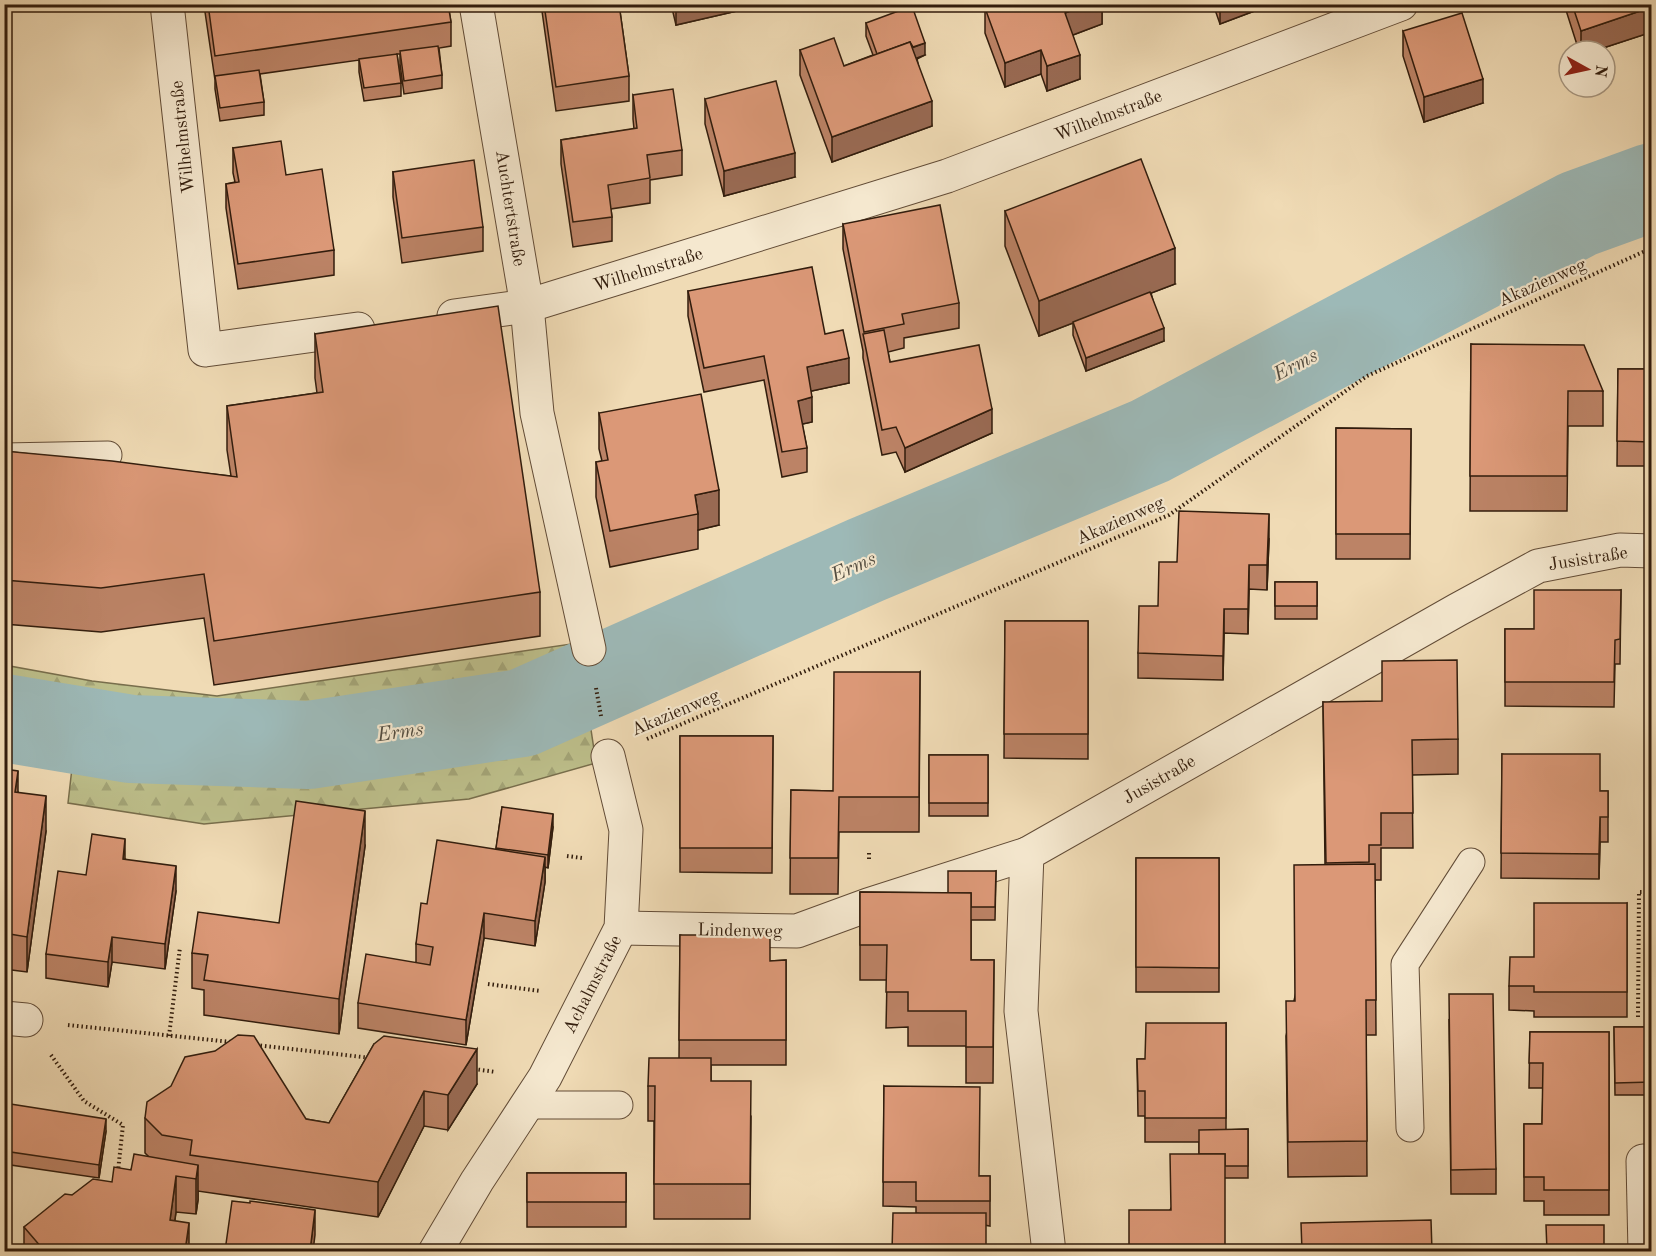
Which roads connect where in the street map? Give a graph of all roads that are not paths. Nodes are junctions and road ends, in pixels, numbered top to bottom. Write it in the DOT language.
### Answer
graph roads {
  1 [pos="167,4"];
  2 [pos="476,4"];
  3 [pos="1401,4"];
  4 [pos="527,306"];
  5 [pos="424,320"];
  6 [pos="389,325"];
  7 [pos="108,455"];
  8 [pos="4,456"];
  9 [pos="1652,551"];
  10 [pos="589,649"];
  11 [pos="608,756"];
  12 [pos="1027,854"];
  13 [pos="1471,862"];
  14 [pos="621,928"];
  15 [pos="526,1105"];
  16 [pos="619,1105"];
  17 [pos="1410,1128"];
  18 [pos="1643,1161"];
  19 [pos="435,1251"];
  20 [pos="1049,1251"];
  21 [pos="1646,1251"];
  1 -- 6 [label="street, Wilhelmstraße"];
  2 -- 4 [label="street, Auchtertstraße"];
  3 -- 4 [label="street, Wilhelmstraße"];
  4 -- 5 [label="street, Wilhelmstraße"];
  4 -- 10 [label="street, Auchtertstraße"];
  7 -- 8 [label="lane"];
  9 -- 12 [label="street, Jusistraße"];
  11 -- 14 [label="street, Achalmstraße"];
  12 -- 14 [label="street, Lindenweg"];
  12 -- 20 [label="street"];
  13 -- 17 [label="lane"];
  14 -- 15 [label="street, Achalmstraße"];
  15 -- 16 [label="lane"];
  15 -- 19 [label="street, Achalmstraße"];
  18 -- 21 [label="street"];
}
